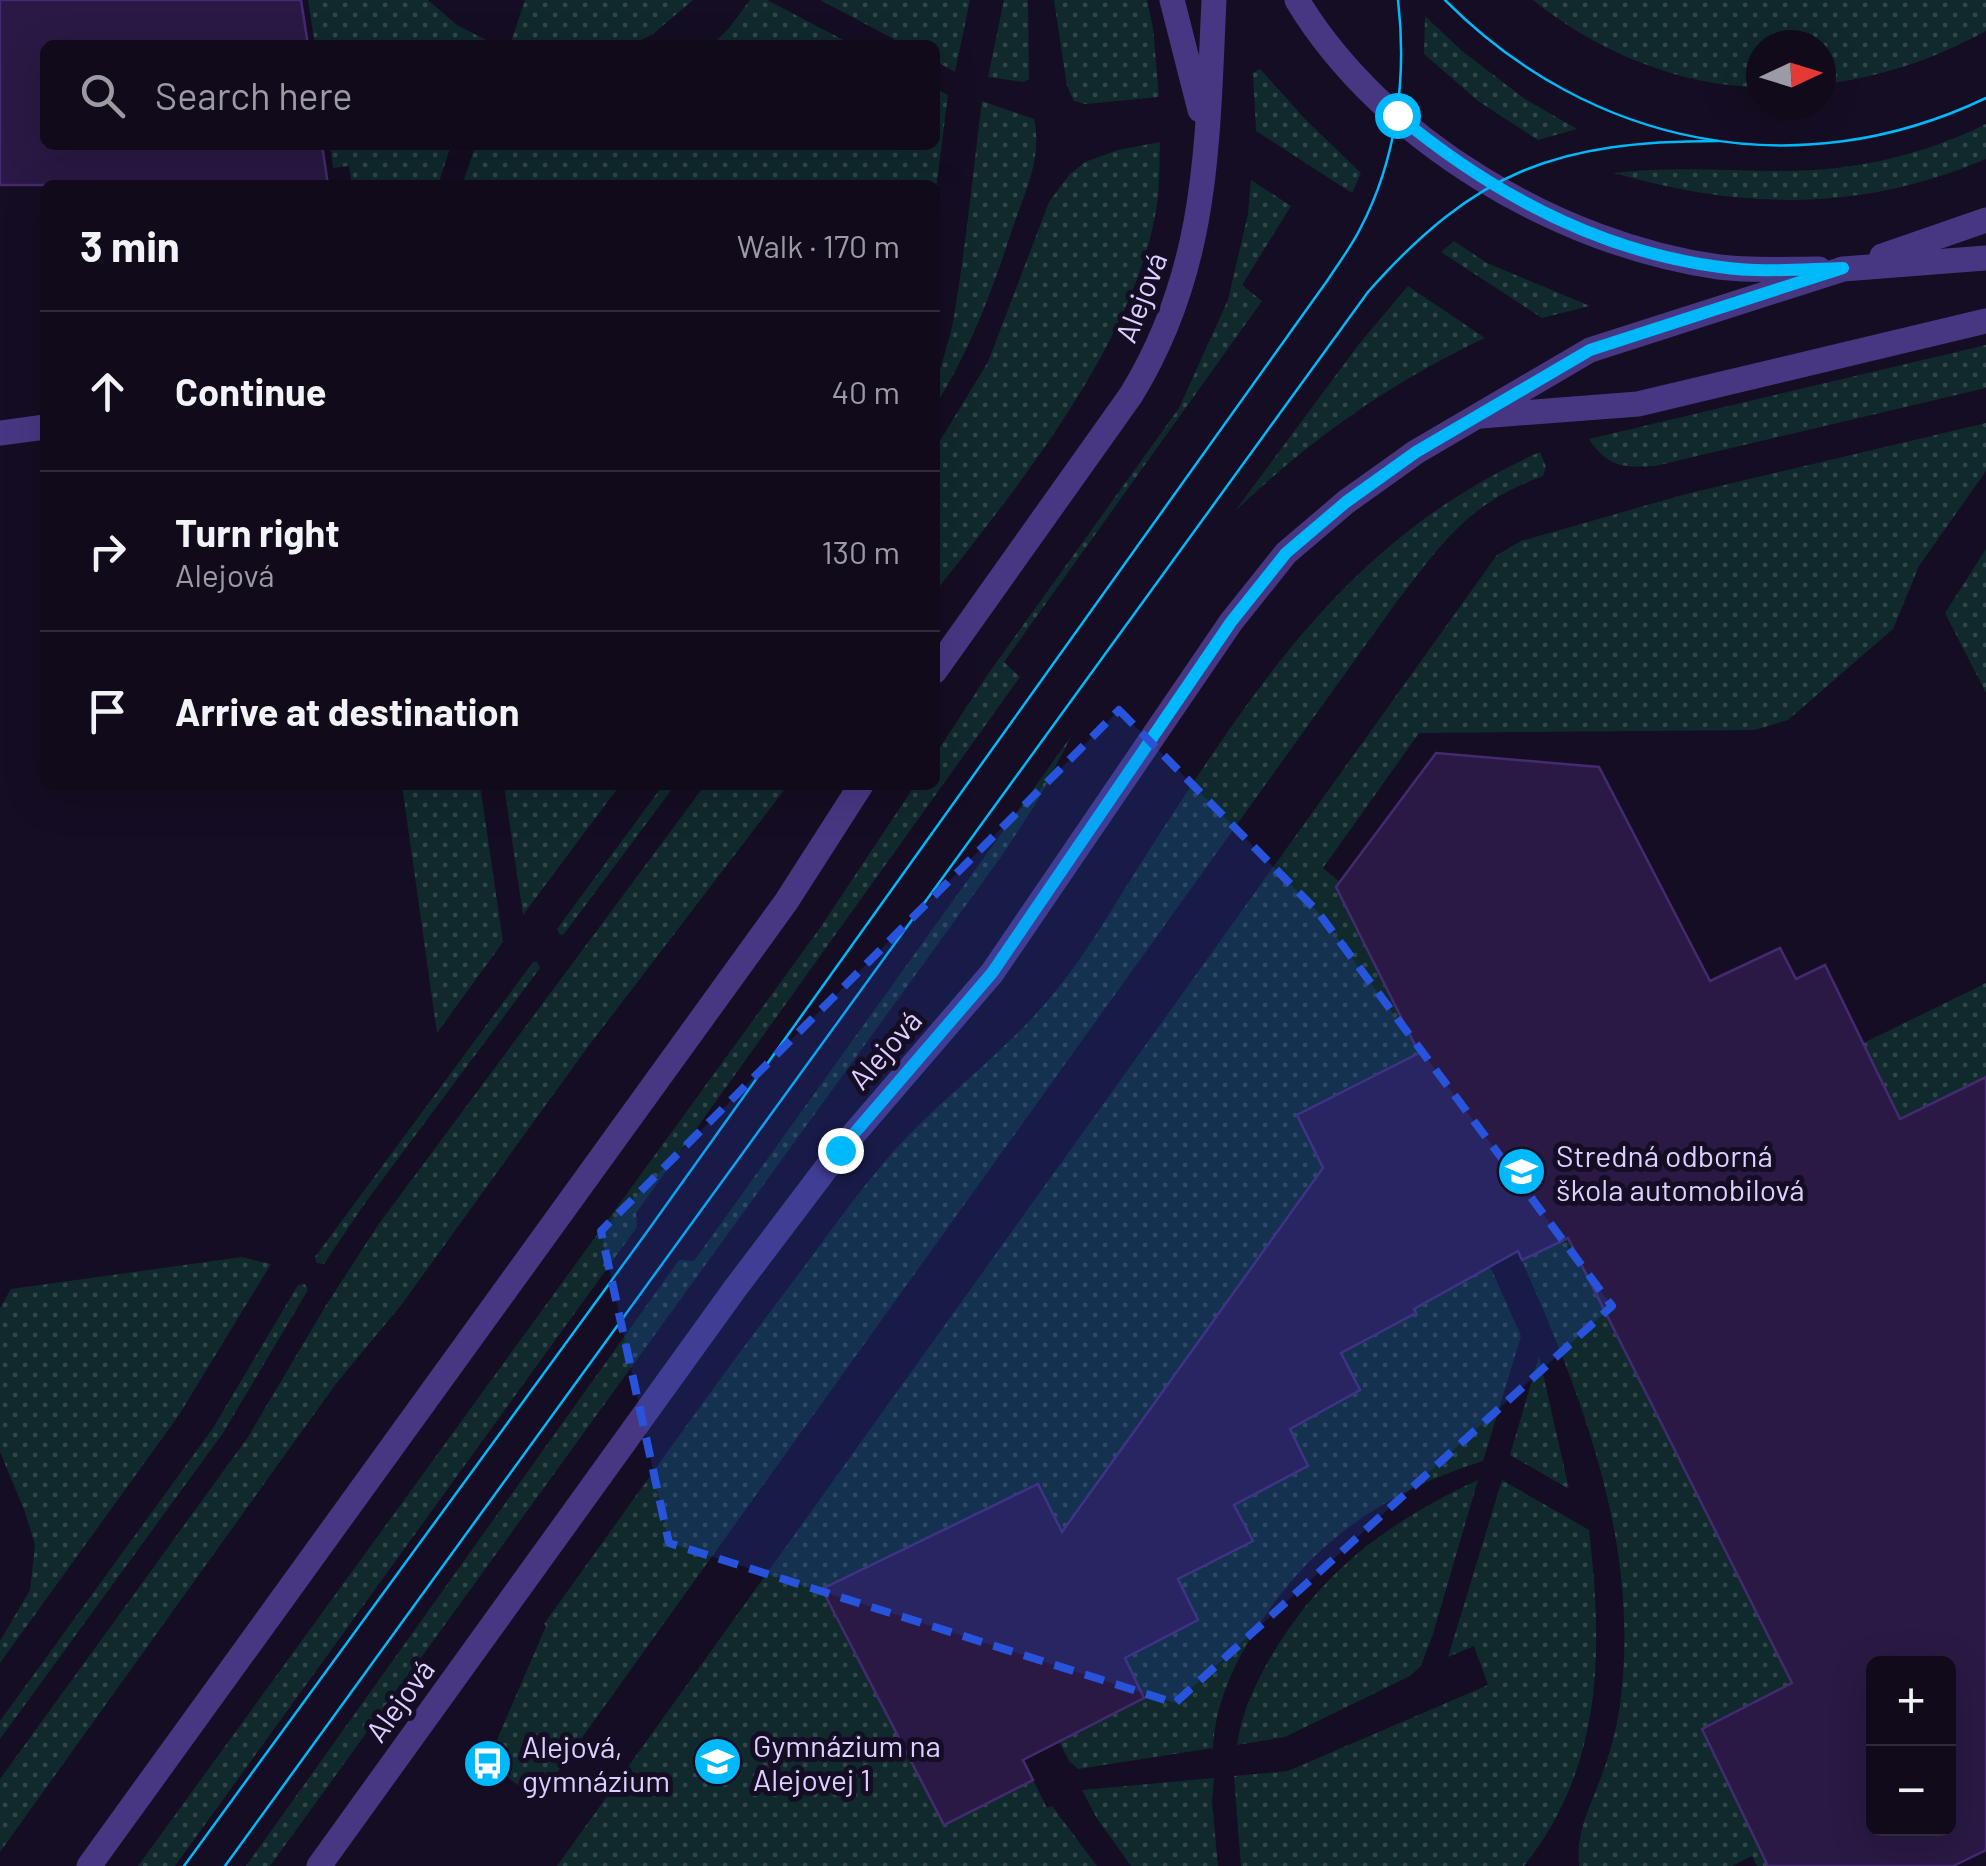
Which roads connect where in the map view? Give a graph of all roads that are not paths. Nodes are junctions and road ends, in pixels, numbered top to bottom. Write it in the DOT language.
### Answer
graph roads {
  1 [pos="1172,0"];
  2 [pos="1214,0"];
  3 [pos="1297,0"];
  4 [pos="1207,139"];
  5 [pos="1986,220"];
  6 [pos="1986,258"];
  7 [pos="1843,268"];
  8 [pos="1986,321"];
  9 [pos="1472,417"];
  10 [pos="40,428"];
  11 [pos="0,434"];
  12 [pos="940,664"];
  13 [pos="858,790"];
  14 [pos="89,1866"];
  15 [pos="319,1866"];
  1 -- 4 [label="street"];
  2 -- 4 [label="street, Alejová"];
  3 -- 7 [label="street"];
  4 -- 12 [label="street, Alejová"];
  5 -- 7 [label="street"];
  6 -- 7 [label="street"];
  7 -- 9 [label="street, Alejová"];
  8 -- 9 [label="street, Alejová"];
  9 -- 15 [label="street, Alejová"];
  10 -- 11 [label="street"];
  13 -- 14 [label="street"];
}
